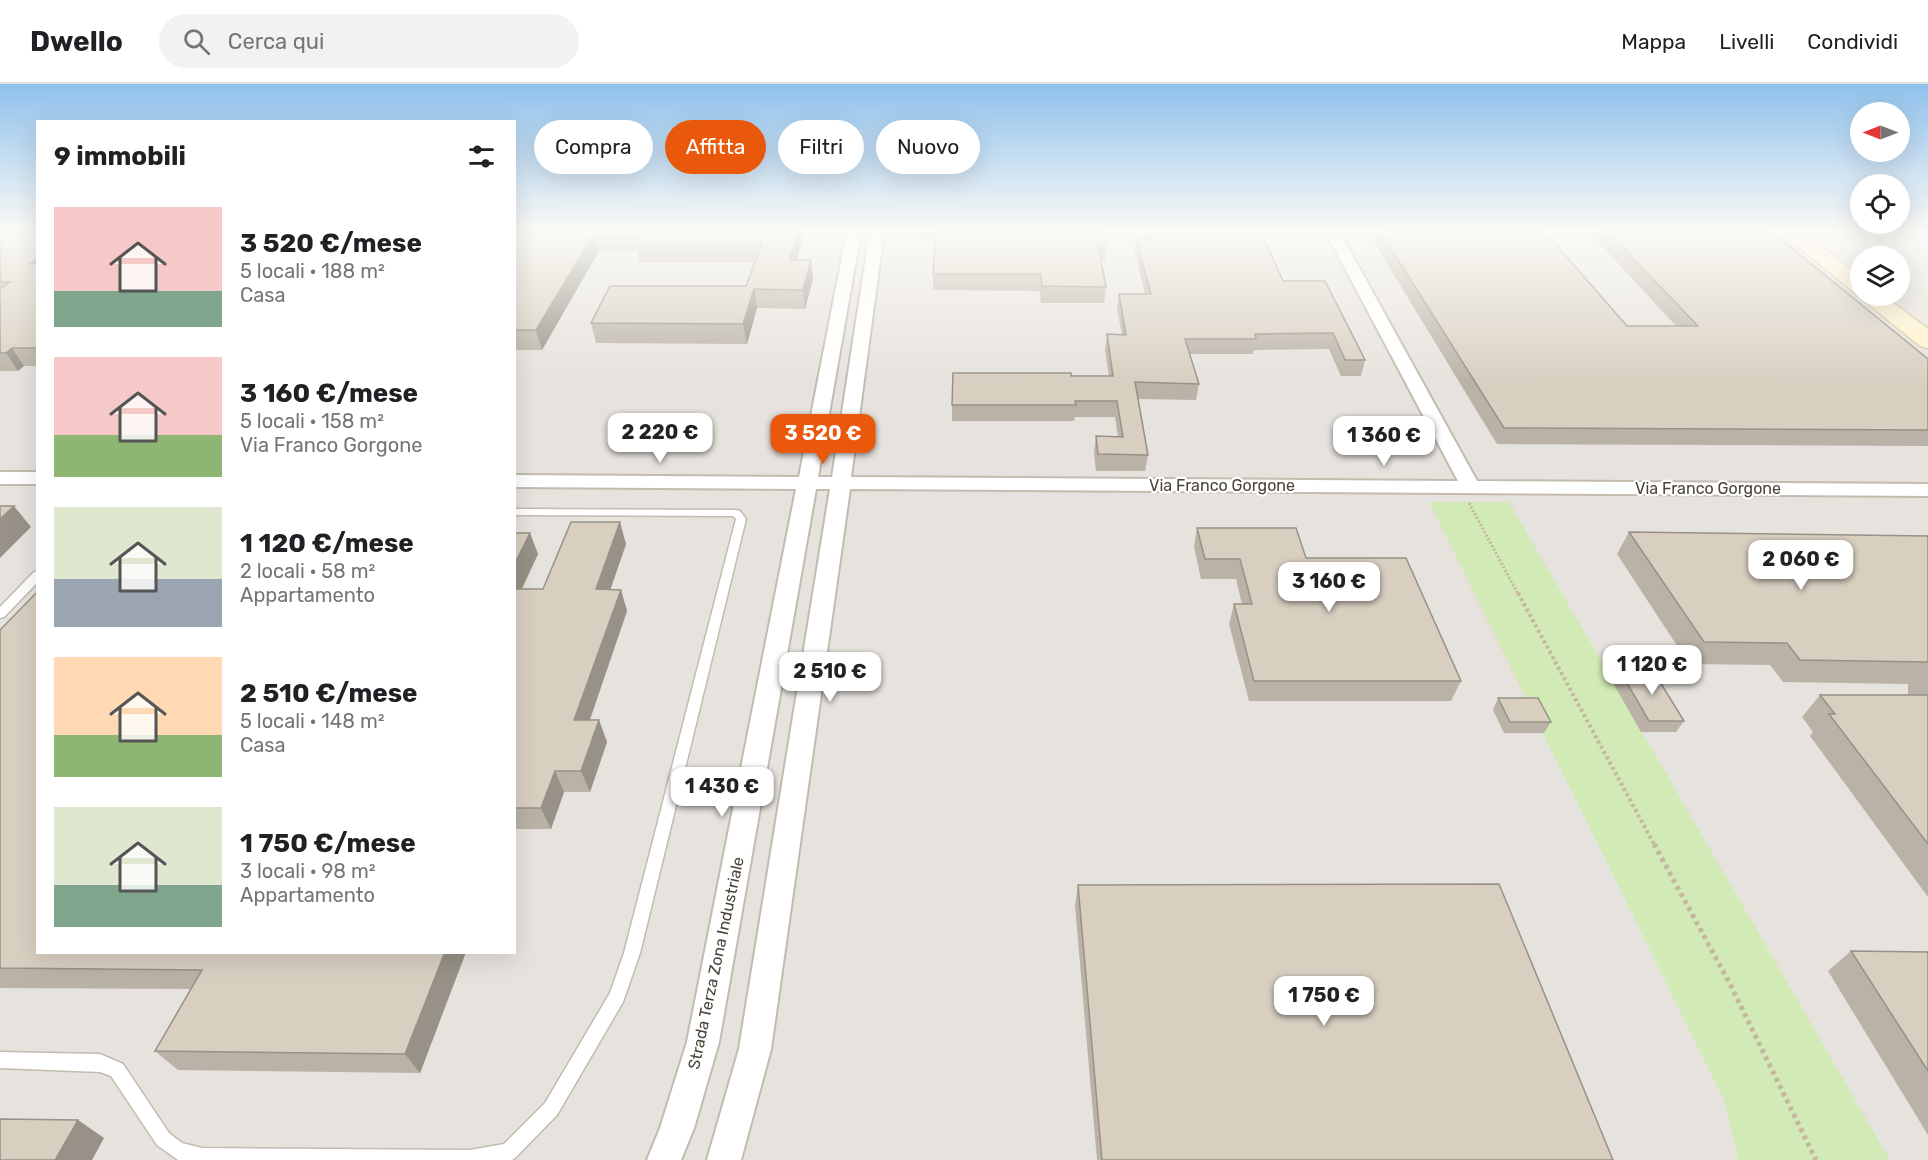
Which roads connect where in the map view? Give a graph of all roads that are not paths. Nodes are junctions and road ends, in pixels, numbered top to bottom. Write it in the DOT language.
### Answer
graph roads {
  1 [pos="844,281"];
  2 [pos="870,281"];
  3 [pos="1358,281"];
  4 [pos="1833,281"];
  5 [pos="1883,306"];
  6 [pos="1928,341"];
  7 [pos="1928,365"];
  8 [pos="0,478"];
  9 [pos="36,478"];
  10 [pos="516,481"];
  11 [pos="806,483"];
  12 [pos="840,484"];
  13 [pos="1465,486"];
  14 [pos="1928,490"];
  15 [pos="516,512"];
  16 [pos="36,577"];
  17 [pos="0,614"];
  18 [pos="0,1060"];
  19 [pos="664,1160"];
  20 [pos="724,1160"];
  1 -- 11 [label="street, Strada Terza Zona Industriale"];
  2 -- 12 [label="street"];
  3 -- 13 [label="street"];
  4 -- 7 [label="main road"];
  5 -- 6 [label="main road"];
  8 -- 9 [label="street"];
  10 -- 11 [label="street"];
  11 -- 12 [label="street, Via Franco Gorgone"];
  11 -- 19 [label="street, Strada Terza Zona Industriale"];
  12 -- 13 [label="street, Via Franco Gorgone"];
  12 -- 20 [label="street"];
  13 -- 14 [label="street, Via Franco Gorgone"];
  15 -- 18 [label="lane"];
  16 -- 17 [label="lane"];
}
